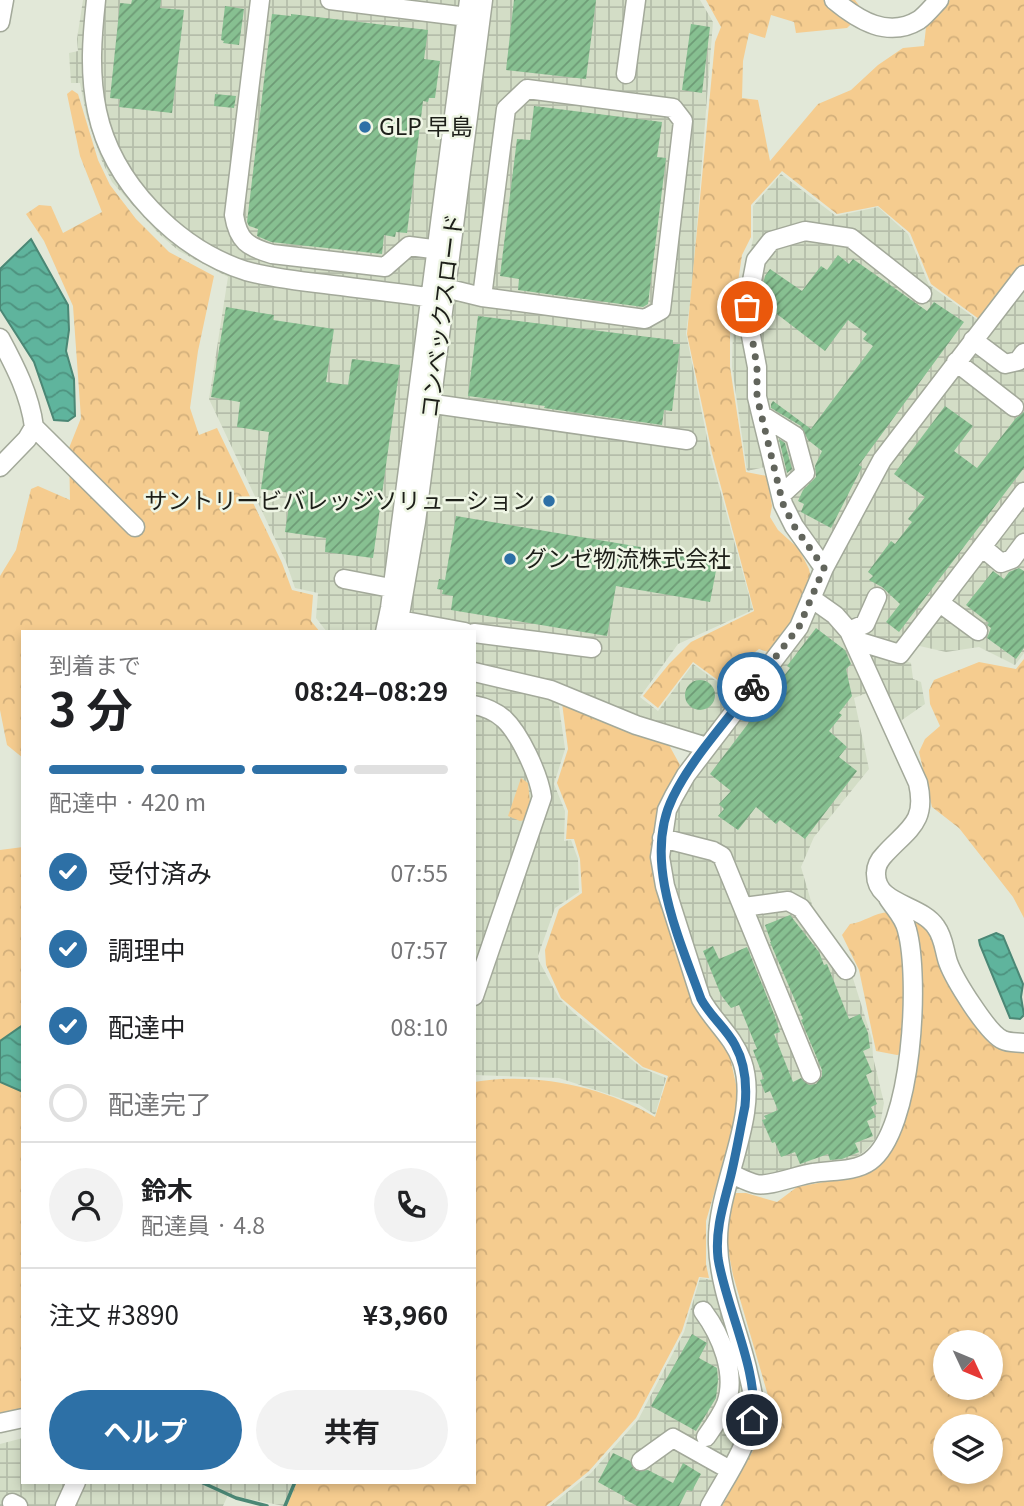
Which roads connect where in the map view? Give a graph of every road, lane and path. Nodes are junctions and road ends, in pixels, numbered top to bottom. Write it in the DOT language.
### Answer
graph roads {
  1 [pos="4,0"];
  2 [pos="96,0"];
  3 [pos="260,0"];
  4 [pos="330,0"];
  5 [pos="484,0"];
  6 [pos="636,0"];
  7 [pos="834,0"];
  8 [pos="939,0"];
  9 [pos="472,12"];
  10 [pos="0,22"];
  11 [pos="626,74"];
  12 [pos="444,251"];
  13 [pos="1020,286"];
  14 [pos="438,292"];
  15 [pos="922,294"];
  16 [pos="482,297"];
  17 [pos="0,338"];
  18 [pos="973,340"];
  19 [pos="1024,353"];
  20 [pos="956,362"];
  21 [pos="424,403"];
  22 [pos="1014,407"];
  23 [pos="763,416"];
  24 [pos="34,427"];
  25 [pos="687,440"];
  26 [pos="0,466"];
  27 [pos="781,495"];
  28 [pos="1021,503"];
  29 [pos="135,527"];
  30 [pos="1024,543"];
  31 [pos="982,547"];
  32 [pos="824,568"];
  33 [pos="344,579"];
  34 [pos="399,590"];
  35 [pos="877,597"];
  36 [pos="811,598"];
  37 [pos="940,603"];
  38 [pos="392,625"];
  39 [pos="444,630"];
  40 [pos="978,631"];
  41 [pos="476,633"];
  42 [pos="852,635"];
  43 [pos="592,648"];
  44 [pos="476,672"];
  45 [pos="476,706"];
  46 [pos="707,747"];
  47 [pos="662,838"];
  48 [pos="888,898"];
  49 [pos="744,907"];
  50 [pos="846,970"];
  51 [pos="476,990"];
  52 [pos="1024,1042"];
  53 [pos="811,1073"];
  54 [pos="730,1177"];
  55 [pos="703,1311"];
  56 [pos="740,1339"];
  57 [pos="722,1346"];
  58 [pos="21,1418"];
  59 [pos="0,1423"];
  60 [pos="706,1437"];
  61 [pos="641,1461"];
  62 [pos="730,1470"];
  63 [pos="75,1484"];
  64 [pos="88,1484"];
  65 [pos="65,1506"];
  66 [pos="78,1506"];
  67 [pos="710,1506"];
  1 -- 10 [label="street"];
  2 -- 14 [label="street"];
  3 -- 12 [label="street"];
  4 -- 9 [label="street"];
  5 -- 9 [label="street, コンベックスロード"];
  6 -- 11 [label="street"];
  7 -- 8 [label="street"];
  9 -- 12 [label="street, コンベックスロード"];
  12 -- 14 [label="street, コンベックスロード"];
  13 -- 18 [label="street"];
  14 -- 16 [label="street"];
  14 -- 21 [label="street, コンベックスロード"];
  15 -- 23 [label="street"];
  16 -- 16 [label="street"];
  17 -- 24 [label="street"];
  18 -- 19 [label="street"];
  18 -- 20 [label="street"];
  20 -- 22 [label="street"];
  20 -- 32 [label="street"];
  21 -- 25 [label="street"];
  21 -- 34 [label="street, コンベックスロード"];
  23 -- 27 [label="street"];
  23 -- 27 [label="street"];
  24 -- 26 [label="street"];
  24 -- 29 [label="street"];
  27 -- 32 [label="street"];
  28 -- 31 [label="street"];
  30 -- 31 [label="street"];
  31 -- 37 [label="street"];
  32 -- 36 [label="street"];
  33 -- 34 [label="street"];
  34 -- 38 [label="street, コンベックスロード"];
  35 -- 42 [label="street"];
  36 -- 42 [label="street"];
  36 -- 46 [label="street"];
  37 -- 40 [label="street"];
  37 -- 42 [label="street"];
  38 -- 39 [label="street"];
  41 -- 43 [label="street"];
  42 -- 48 [label="street"];
  44 -- 46 [label="street"];
  45 -- 51 [label="street"];
  46 -- 47 [label="street"];
  47 -- 49 [label="street"];
  47 -- 54 [label="street"];
  48 -- 52 [label="street"];
  48 -- 54 [label="street"];
  49 -- 50 [label="street"];
  49 -- 53 [label="street"];
  54 -- 56 [label="street"];
  55 -- 57 [label="street"];
  56 -- 57 [label="street"];
  56 -- 62 [label="street"];
  57 -- 60 [label="street"];
  58 -- 59 [label="street"];
  61 -- 62 [label="street"];
  62 -- 67 [label="street"];
  63 -- 65 [label="street"];
  64 -- 66 [label="street"];
}
